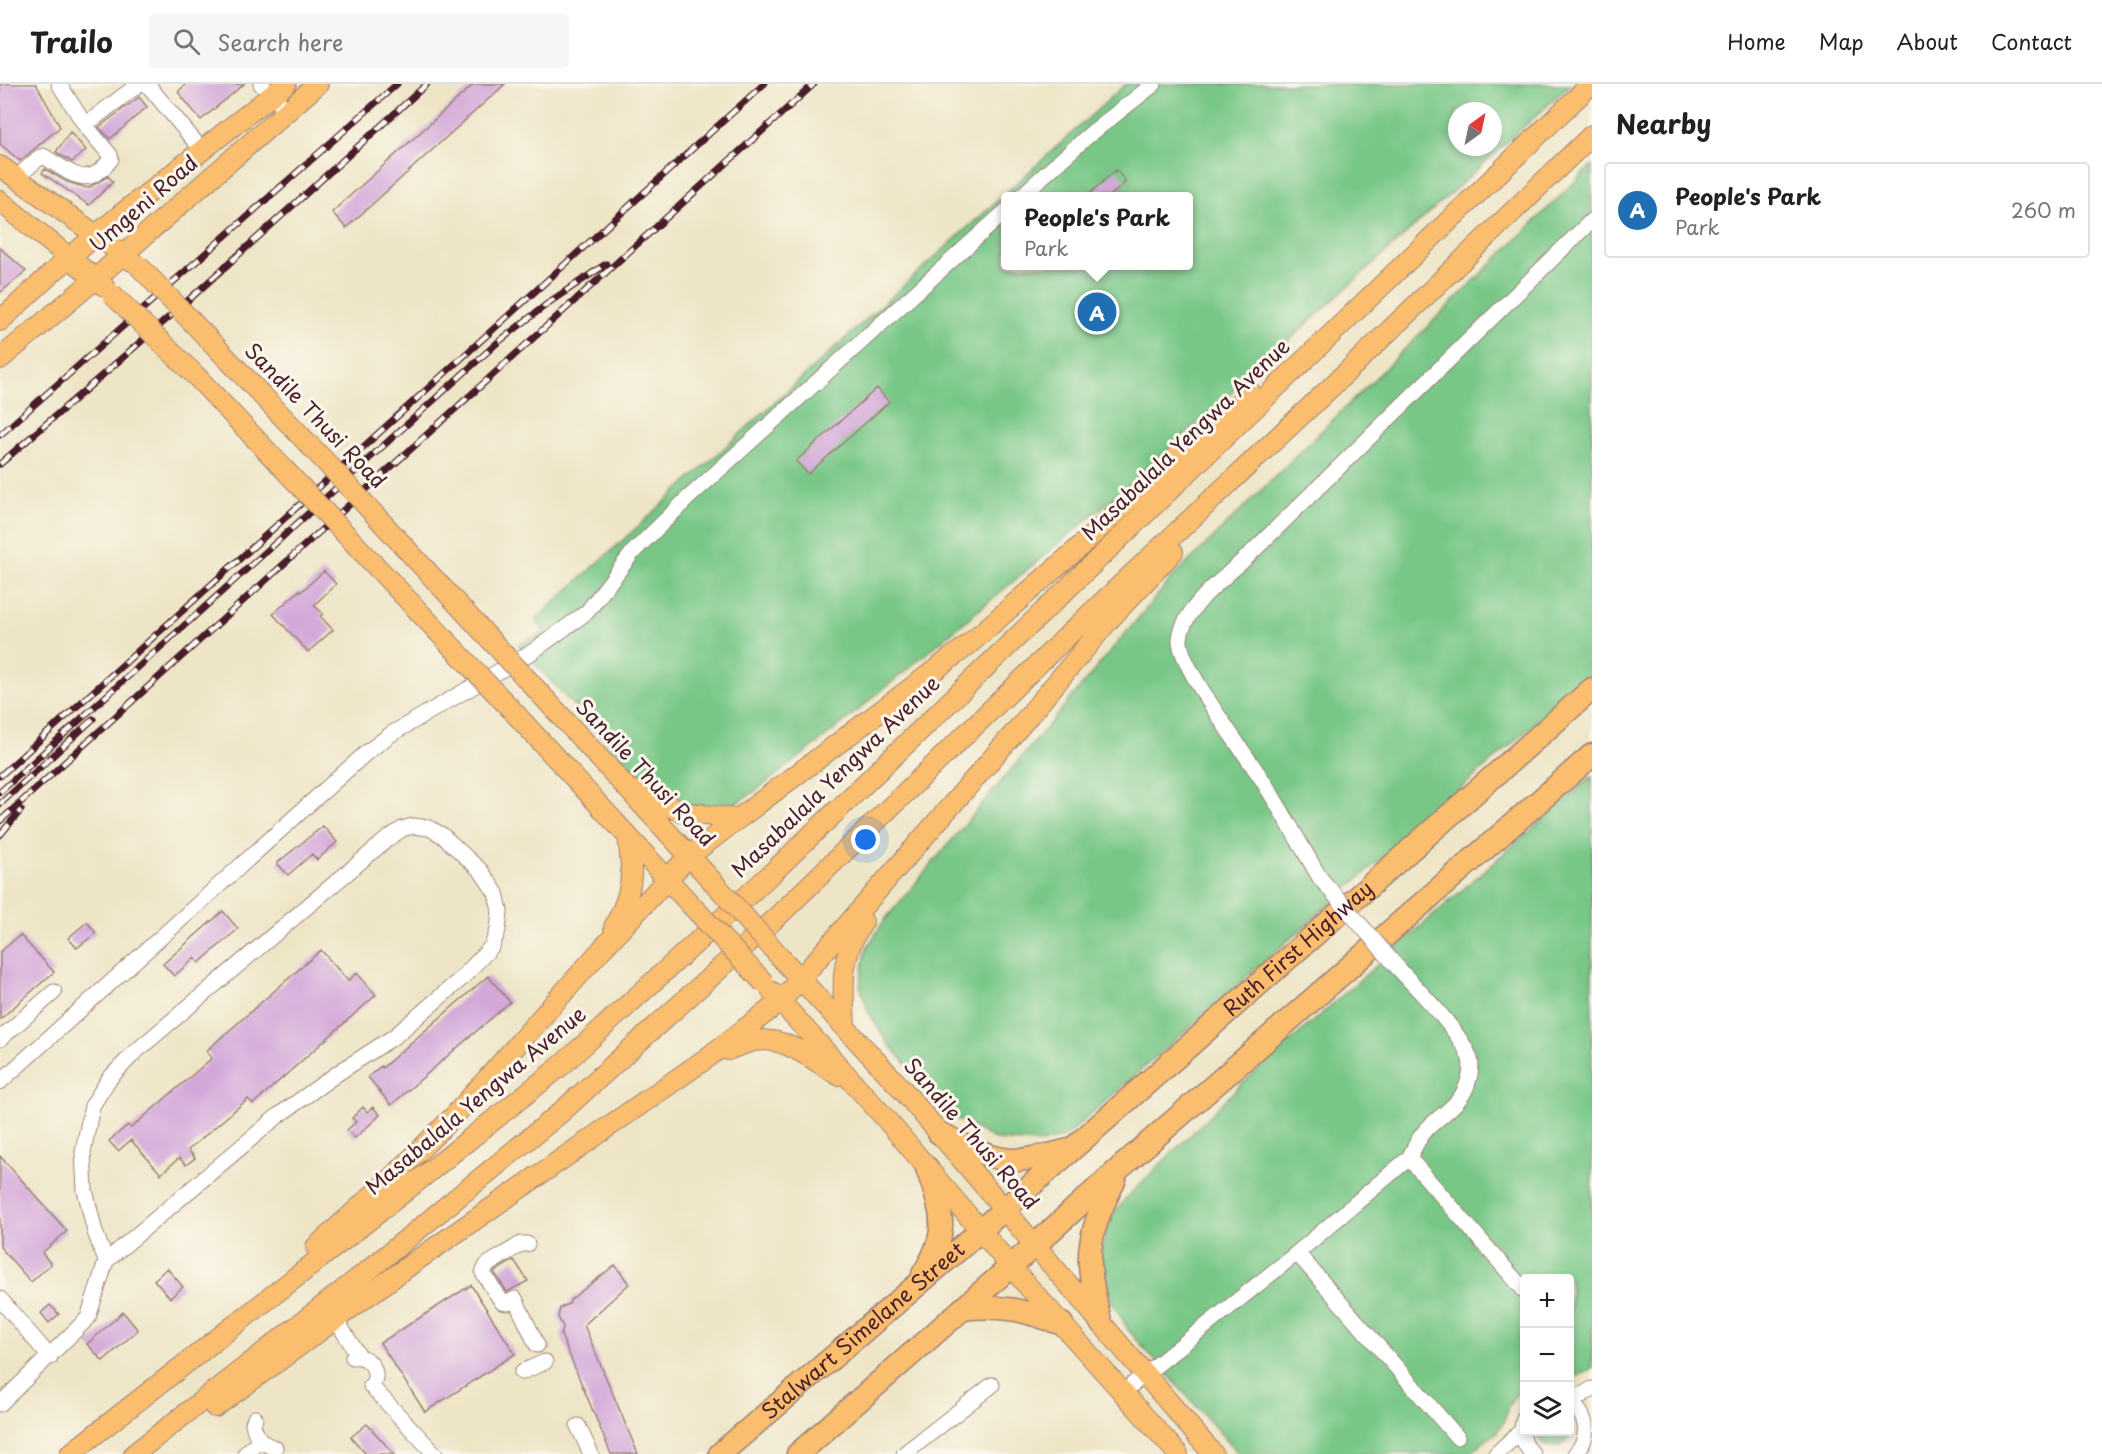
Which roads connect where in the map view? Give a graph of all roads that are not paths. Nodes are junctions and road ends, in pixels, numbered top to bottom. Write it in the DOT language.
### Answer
graph roads {
  1 [pos="59,84"];
  2 [pos="139,84"];
  3 [pos="147,84"];
  4 [pos="318,84"];
  5 [pos="1154,84"];
  6 [pos="1591,84"];
  7 [pos="273,88"];
  8 [pos="287,111"];
  9 [pos="85,125"];
  10 [pos="1592,135"];
  11 [pos="201,149"];
  12 [pos="0,166"];
  13 [pos="16,178"];
  14 [pos="1025,192"];
  15 [pos="0,201"];
  16 [pos="1001,215"];
  17 [pos="1592,220"];
  18 [pos="97,234"];
  19 [pos="69,258"];
  20 [pos="130,260"];
  21 [pos="95,279"];
  22 [pos="1376,289"];
  23 [pos="0,321"];
  24 [pos="0,359"];
  25 [pos="1328,390"];
  26 [pos="1592,689"];
  27 [pos="1592,755"];
  28 [pos="626,787"];
  29 [pos="736,819"];
  30 [pos="627,836"];
  31 [pos="913,851"];
  32 [pos="690,856"];
  33 [pos="667,879"];
  34 [pos="603,948"];
  35 [pos="801,979"];
  36 [pos="54,992"];
  37 [pos="781,1001"];
  38 [pos="845,1027"];
  39 [pos="0,1039"];
  40 [pos="707,1058"];
  41 [pos="0,1082"];
  42 [pos="856,1086"];
  43 [pos="939,1133"];
  44 [pos="1072,1150"];
  45 [pos="1410,1158"];
  46 [pos="1121,1167"];
  47 [pos="927,1168"];
  48 [pos="1005,1209"];
  49 [pos="980,1231"];
  50 [pos="527,1244"];
  51 [pos="1035,1245"];
  52 [pos="1297,1253"];
  53 [pos="106,1261"];
  54 [pos="1011,1267"];
  55 [pos="1520,1285"];
  56 [pos="914,1288"];
  57 [pos="0,1299"];
  58 [pos="963,1309"];
  59 [pos="336,1320"];
  60 [pos="1100,1321"];
  61 [pos="1062,1324"];
  62 [pos="537,1345"];
  63 [pos="50,1357"];
  64 [pos="546,1362"];
  65 [pos="522,1372"];
  66 [pos="1145,1374"];
  67 [pos="992,1385"];
  68 [pos="1592,1389"];
  69 [pos="1123,1392"];
  70 [pos="1574,1399"];
  71 [pos="0,1404"];
  72 [pos="1574,1407"];
  73 [pos="255,1418"];
  74 [pos="1588,1420"];
  75 [pos="578,1426"];
  76 [pos="1520,1427"];
  77 [pos="1524,1436"];
  78 [pos="1457,1437"];
  79 [pos="260,1440"];
  80 [pos="274,1448"];
  81 [pos="69,1454"];
  82 [pos="134,1454"];
  83 [pos="149,1454"];
  84 [pos="245,1454"];
  85 [pos="435,1454"];
  86 [pos="591,1454"];
  87 [pos="720,1454"];
  88 [pos="798,1454"];
  89 [pos="904,1454"];
  90 [pos="1178,1454"];
  91 [pos="1213,1454"];
  92 [pos="1496,1454"];
  93 [pos="1533,1454"];
  94 [pos="1575,1454"];
  1 -- 9 [label="street"];
  2 -- 9 [label="street"];
  3 -- 11 [label="street"];
  4 -- 8 [label="main road, Umgeni Road"];
  5 -- 14 [label="street"];
  6 -- 22 [label="main road, Masabalala Yengwa Avenue"];
  7 -- 8 [label="street"];
  7 -- 11 [label="main road, Umgeni Road"];
  8 -- 20 [label="main road, Umgeni Road"];
  9 -- 13 [label="street"];
  10 -- 25 [label="main road"];
  11 -- 18 [label="main road, Umgeni Road"];
  12 -- 13 [label="main road, Sandile Thusi Road"];
  13 -- 18 [label="main road, Sandile Thusi Road"];
  15 -- 19 [label="main road"];
  16 -- 41 [label="street"];
  17 -- 45 [label="street, bridge"];
  18 -- 19 [label="main road, Umgeni Road"];
  18 -- 20 [label="main road, Sandile Thusi Road"];
  19 -- 21 [label="main road"];
  19 -- 23 [label="main road, Umgeni Road"];
  20 -- 21 [label="main road, Umgeni Road"];
  20 -- 28 [label="main road, Sandile Thusi Road, bridge"];
  21 -- 24 [label="main road, Umgeni Road"];
  21 -- 30 [label="main road, bridge"];
  22 -- 29 [label="main road"];
  22 -- 81 [label="main road, Masabalala Yengwa Avenue"];
  25 -- 31 [label="main road"];
  25 -- 82 [label="main road"];
  26 -- 44 [label="highway, Ruth First Highway"];
  27 -- 46 [label="highway"];
  28 -- 29 [label="main road"];
  28 -- 32 [label="main road, Sandile Thusi Road"];
  29 -- 32 [label="main road"];
  30 -- 33 [label="main road"];
  30 -- 34 [label="main road"];
  31 -- 35 [label="main road"];
  31 -- 38 [label="main road"];
  32 -- 33 [label="main road"];
  32 -- 35 [label="main road, Sandile Thusi Road, bridge"];
  33 -- 34 [label="main road"];
  33 -- 37 [label="main road, bridge"];
  34 -- 81 [label="main road"];
  35 -- 37 [label="main road"];
  35 -- 38 [label="main road, Sandile Thusi Road"];
  36 -- 39 [label="street"];
  37 -- 40 [label="main road"];
  37 -- 42 [label="main road"];
  38 -- 43 [label="main road, Sandile Thusi Road"];
  40 -- 42 [label="main road"];
  40 -- 59 [label="main road"];
  42 -- 47 [label="main road"];
  43 -- 44 [label="highway"];
  43 -- 48 [label="main road, Sandile Thusi Road"];
  44 -- 48 [label="highway, Ruth First Highway"];
  45 -- 52 [label="street"];
  45 -- 55 [label="street"];
  46 -- 51 [label="highway"];
  46 -- 60 [label="highway"];
  47 -- 49 [label="main road"];
  47 -- 56 [label="highway"];
  48 -- 49 [label="highway, Stalwart Simelane Street"];
  48 -- 51 [label="main road, Sandile Thusi Road"];
  49 -- 54 [label="main road"];
  49 -- 56 [label="highway, Stalwart Simelane Street"];
  50 -- 62 [label="street"];
  51 -- 54 [label="highway"];
  51 -- 60 [label="main road, Sandile Thusi Road"];
  52 -- 66 [label="street"];
  52 -- 78 [label="street"];
  53 -- 53 [label="street"];
  53 -- 63 [label="street"];
  54 -- 58 [label="highway"];
  54 -- 61 [label="main road"];
  56 -- 87 [label="highway, Stalwart Simelane Street"];
  57 -- 63 [label="street"];
  58 -- 61 [label="highway"];
  58 -- 88 [label="highway"];
  59 -- 83 [label="main road"];
  59 -- 85 [label="street"];
  60 -- 66 [label="main road, Sandile Thusi Road"];
  61 -- 69 [label="main road"];
  63 -- 71 [label="street"];
  64 -- 65 [label="street"];
  66 -- 69 [label="street"];
  66 -- 91 [label="main road, Sandile Thusi Road"];
  67 -- 89 [label="street"];
  68 -- 70 [label="street"];
  69 -- 90 [label="main road"];
  72 -- 74 [label="street"];
  73 -- 79 [label="street"];
  74 -- 94 [label="street"];
  75 -- 86 [label="street"];
  76 -- 92 [label="street"];
  77 -- 93 [label="street"];
  79 -- 80 [label="street"];
  79 -- 84 [label="street"];
}
